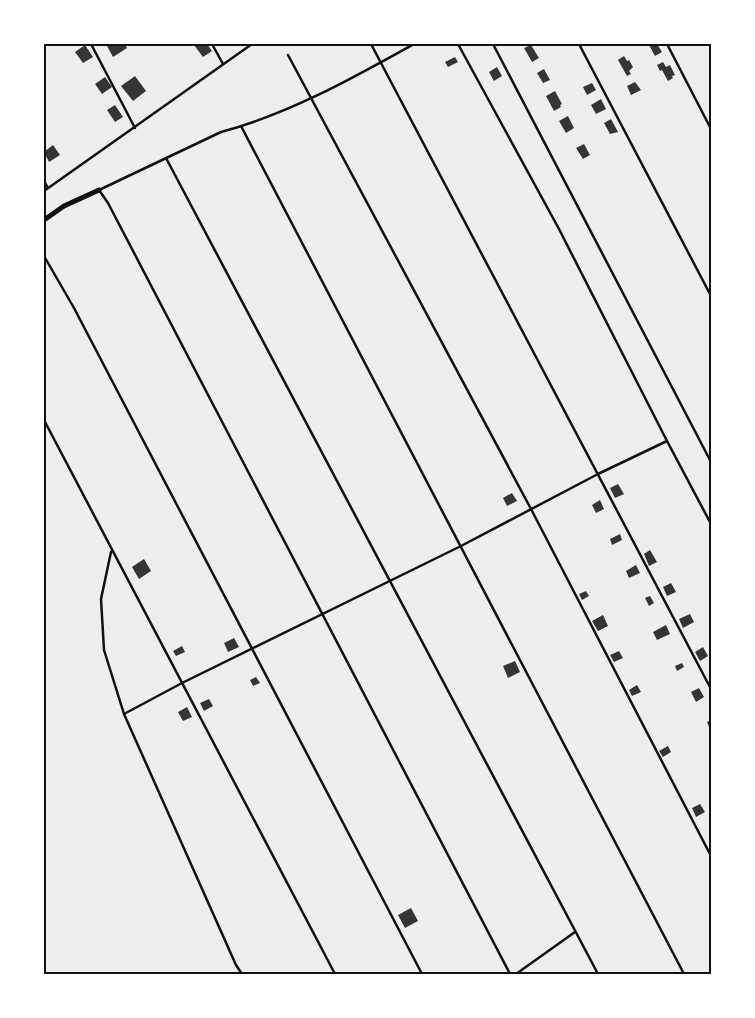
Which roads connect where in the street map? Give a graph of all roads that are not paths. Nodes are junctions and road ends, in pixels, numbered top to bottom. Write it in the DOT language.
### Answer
graph roads {
  1 [pos="91,44"];
  2 [pos="212,44"];
  3 [pos="252,44"];
  4 [pos="371,44"];
  5 [pos="414,44"];
  6 [pos="458,44"];
  7 [pos="493,44"];
  8 [pos="580,44"];
  9 [pos="667,44"];
  10 [pos="288,55"];
  11 [pos="381,62"];
  12 [pos="223,65"];
  13 [pos="312,98"];
  14 [pos="241,126"];
  15 [pos="135,128"];
  16 [pos="711,129"];
  17 [pos="166,158"];
  18 [pos="44,181"];
  19 [pos="48,188"];
  20 [pos="99,190"];
  21 [pos="44,191"];
  22 [pos="44,220"];
  23 [pos="44,256"];
  24 [pos="711,296"];
  25 [pos="44,420"];
  26 [pos="667,442"];
  27 [pos="711,462"];
  28 [pos="598,474"];
  29 [pos="531,509"];
  30 [pos="711,524"];
  31 [pos="461,546"];
  32 [pos="111,550"];
  33 [pos="391,581"];
  34 [pos="322,614"];
  35 [pos="252,649"];
  36 [pos="182,683"];
  37 [pos="711,689"];
  38 [pos="124,714"];
  39 [pos="711,856"];
  40 [pos="575,932"];
  41 [pos="242,974"];
  42 [pos="335,974"];
  43 [pos="422,974"];
  44 [pos="510,974"];
  45 [pos="516,974"];
  46 [pos="598,974"];
  47 [pos="684,974"];
  1 -- 15 [label="lane"];
  2 -- 12 [label="lane"];
  3 -- 12 [label="lane"];
  4 -- 11 [label="lane"];
  5 -- 11 [label="lane"];
  6 -- 26 [label="lane"];
  7 -- 27 [label="lane"];
  8 -- 24 [label="lane"];
  9 -- 16 [label="lane"];
  10 -- 13 [label="lane"];
  11 -- 13 [label="lane"];
  11 -- 28 [label="lane"];
  12 -- 15 [label="lane"];
  13 -- 14 [label="lane"];
  13 -- 29 [label="lane"];
  14 -- 17 [label="lane"];
  14 -- 31 [label="lane"];
  15 -- 19 [label="lane"];
  17 -- 20 [label="lane"];
  17 -- 33 [label="lane"];
  18 -- 19 [label="lane"];
  19 -- 21 [label="lane"];
  20 -- 22 [label="street"];
  20 -- 34 [label="lane"];
  23 -- 35 [label="lane"];
  25 -- 32 [label="lane"];
  26 -- 28 [label="lane"];
  26 -- 30 [label="lane"];
  28 -- 29 [label="lane"];
  28 -- 37 [label="lane"];
  29 -- 31 [label="lane"];
  29 -- 39 [label="lane"];
  31 -- 33 [label="lane"];
  31 -- 47 [label="lane"];
  32 -- 36 [label="lane"];
  32 -- 38 [label="lane"];
  33 -- 34 [label="lane"];
  33 -- 40 [label="lane"];
  34 -- 35 [label="lane"];
  34 -- 44 [label="lane"];
  35 -- 36 [label="lane"];
  35 -- 43 [label="lane"];
  36 -- 38 [label="lane"];
  36 -- 42 [label="lane"];
  38 -- 41 [label="lane"];
  40 -- 45 [label="lane"];
  40 -- 46 [label="lane"];
}
